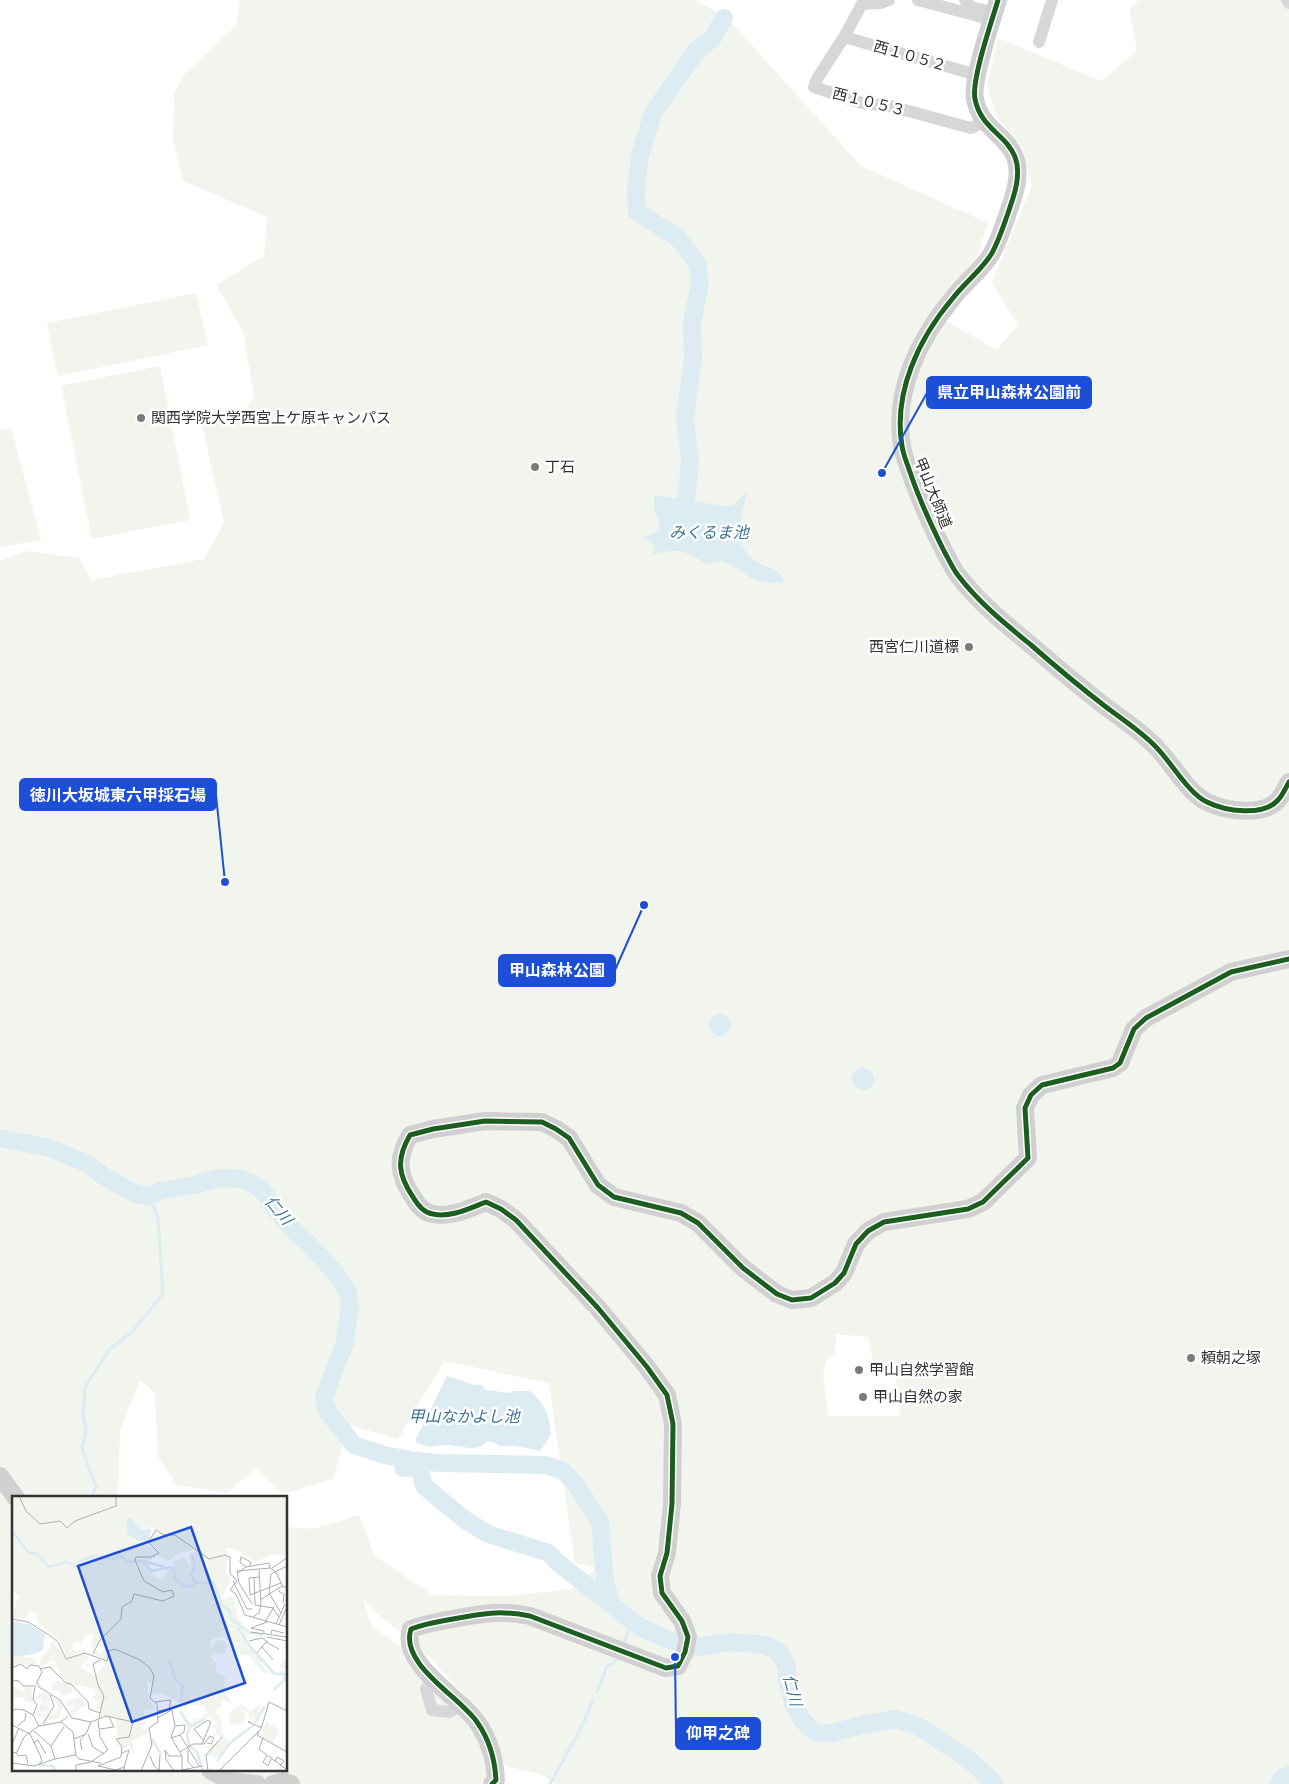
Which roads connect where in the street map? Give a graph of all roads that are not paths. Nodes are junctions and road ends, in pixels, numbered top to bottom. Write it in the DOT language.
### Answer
graph roads {
  1 [pos="889,0"];
  2 [pos="918,0"];
  3 [pos="966,0"];
  4 [pos="1052,0"];
  5 [pos="995,10"];
  6 [pos="844,37"];
  7 [pos="1039,42"];
  8 [pos="977,74"];
  9 [pos="986,121"];
  10 [pos="1289,782"];
  11 [pos="1289,959"];
  12 [pos="0,1476"];
  13 [pos="15,1496"];
  14 [pos="214,1772"];
  15 [pos="257,1784"];
  16 [pos="273,1784"];
  17 [pos="291,1784"];
  18 [pos="492,1784"];
  1 -- 6 [label="street, 西１０５３"];
  2 -- 5 [label="street"];
  3 -- 5 [label="street"];
  4 -- 7 [label="street"];
  5 -- 8 [label="street, 甲山大師道"];
  6 -- 8 [label="street, 西１０５２"];
  6 -- 9 [label="street, 西１０５３"];
  8 -- 9 [label="street, 甲山大師道"];
  9 -- 10 [label="street, 甲山大師道"];
  11 -- 18 [label="street"];
  12 -- 13 [label="street"];
  14 -- 15 [label="street"];
  16 -- 17 [label="street"];
}
